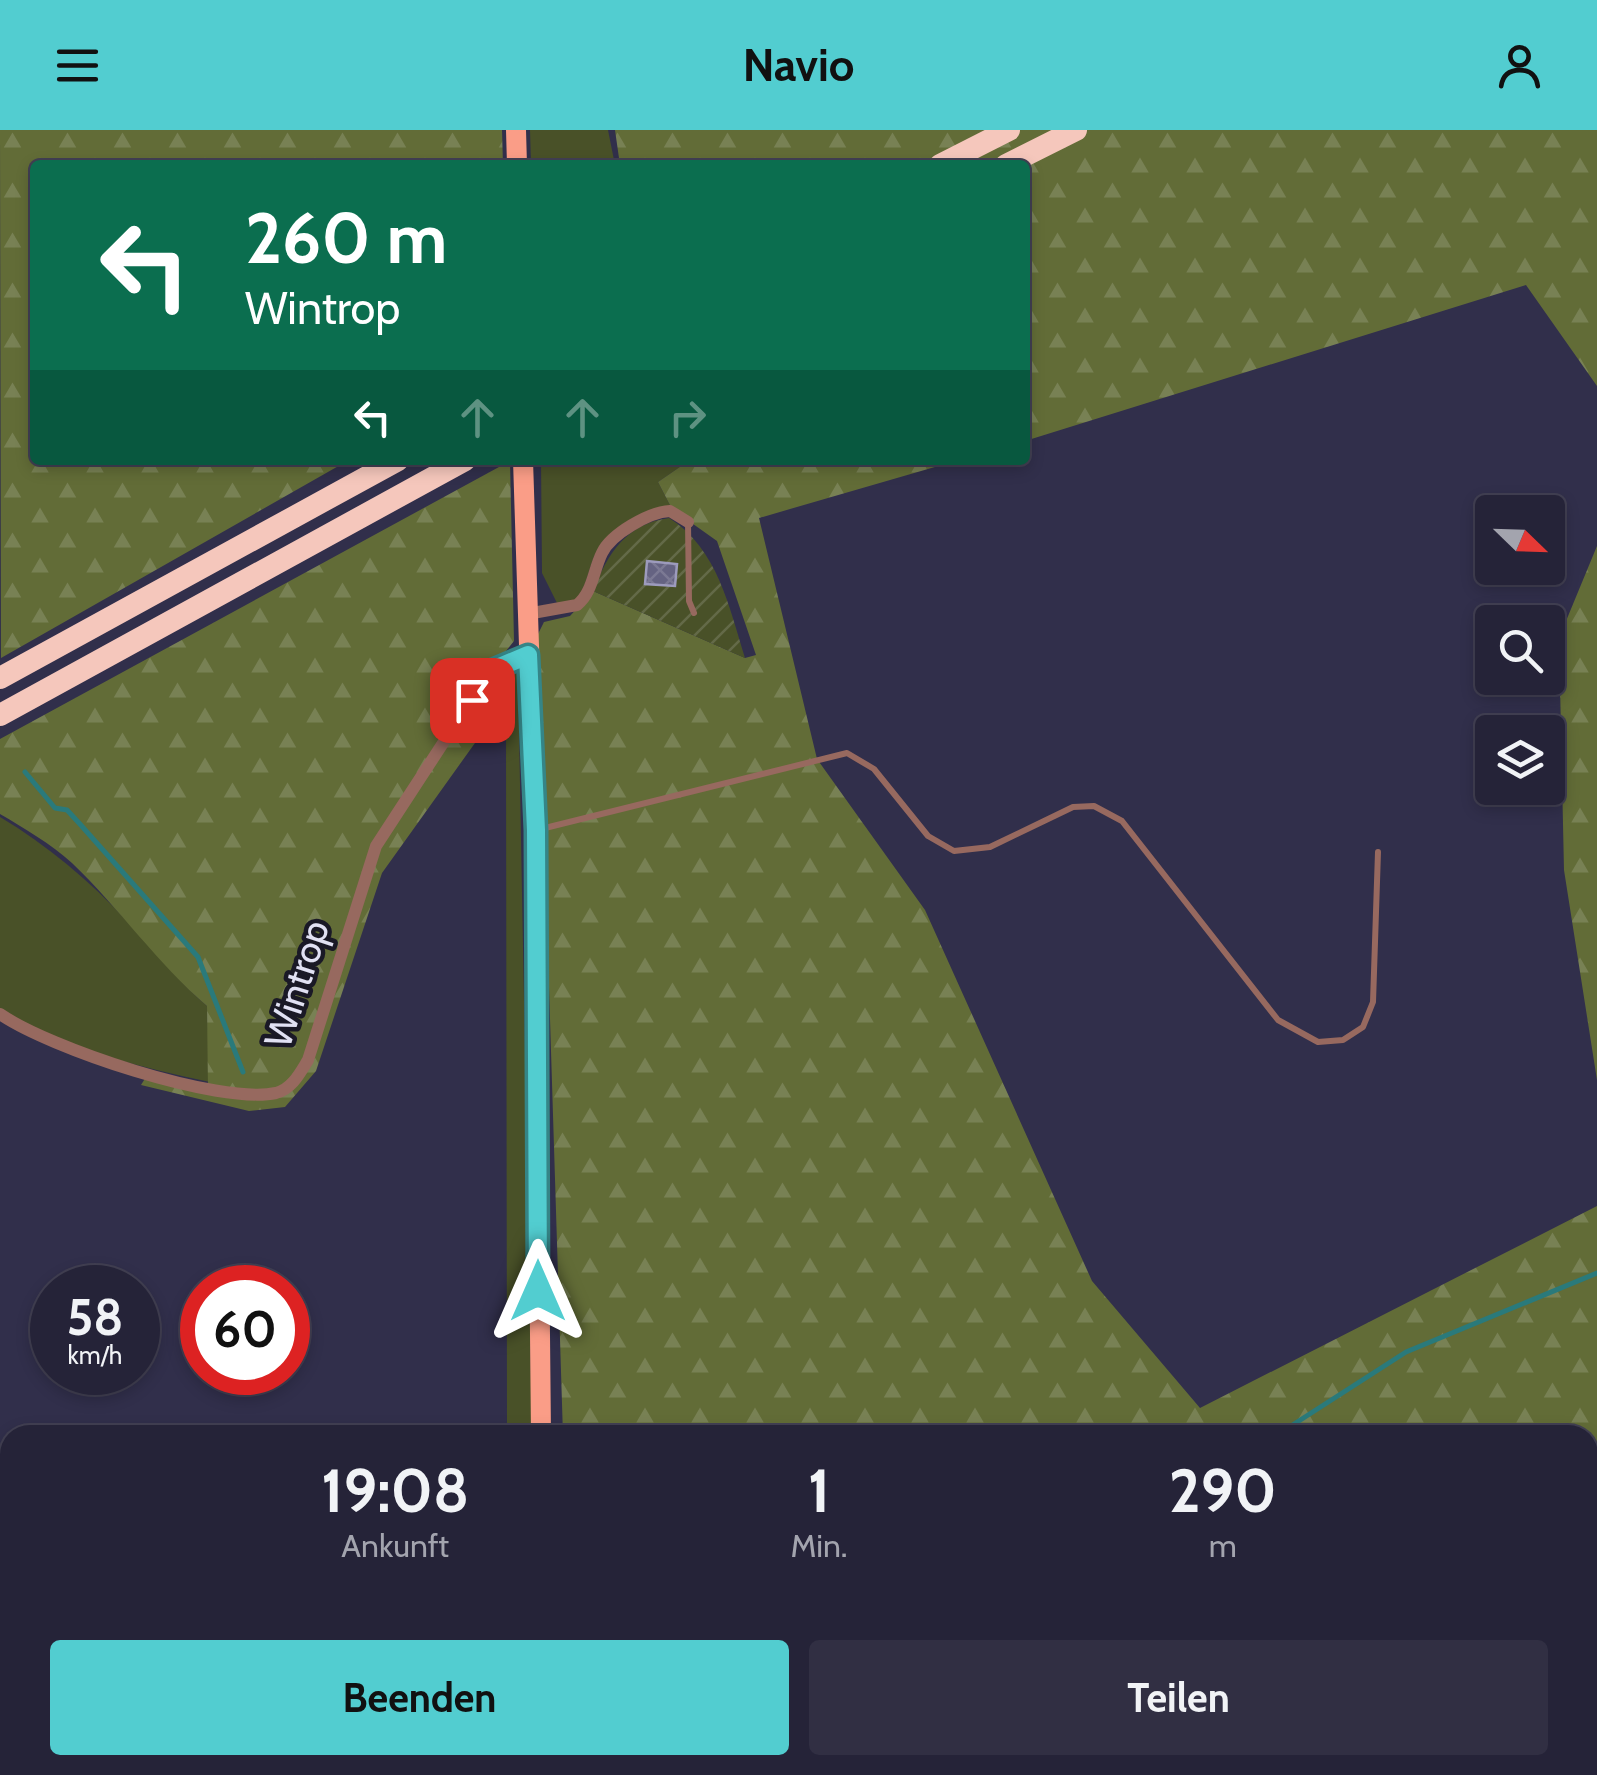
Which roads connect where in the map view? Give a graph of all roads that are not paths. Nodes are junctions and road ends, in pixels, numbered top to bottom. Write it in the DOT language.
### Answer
graph roads {
  1 [pos="516,130"];
  2 [pos="1008,130"];
  3 [pos="1076,130"];
  4 [pos="516,160"];
  5 [pos="950,160"];
  6 [pos="1016,160"];
  7 [pos="389,465"];
  8 [pos="456,465"];
  9 [pos="523,465"];
  10 [pos="688,522"];
  11 [pos="694,613"];
  12 [pos="527,614"];
  13 [pos="528,655"];
  14 [pos="0,678"];
  15 [pos="0,716"];
  16 [pos="536,830"];
  17 [pos="1378,852"];
  18 [pos="0,1014"];
  19 [pos="541,1425"];
  1 -- 4 [label="main road"];
  2 -- 5 [label="highway"];
  3 -- 6 [label="highway"];
  7 -- 14 [label="highway"];
  8 -- 15 [label="highway"];
  9 -- 12 [label="main road"];
  10 -- 11 [label="lane"];
  10 -- 12 [label="street"];
  12 -- 13 [label="main road"];
  13 -- 16 [label="main road"];
  13 -- 18 [label="street, Wintrop"];
  16 -- 17 [label="lane"];
  16 -- 19 [label="main road"];
}
